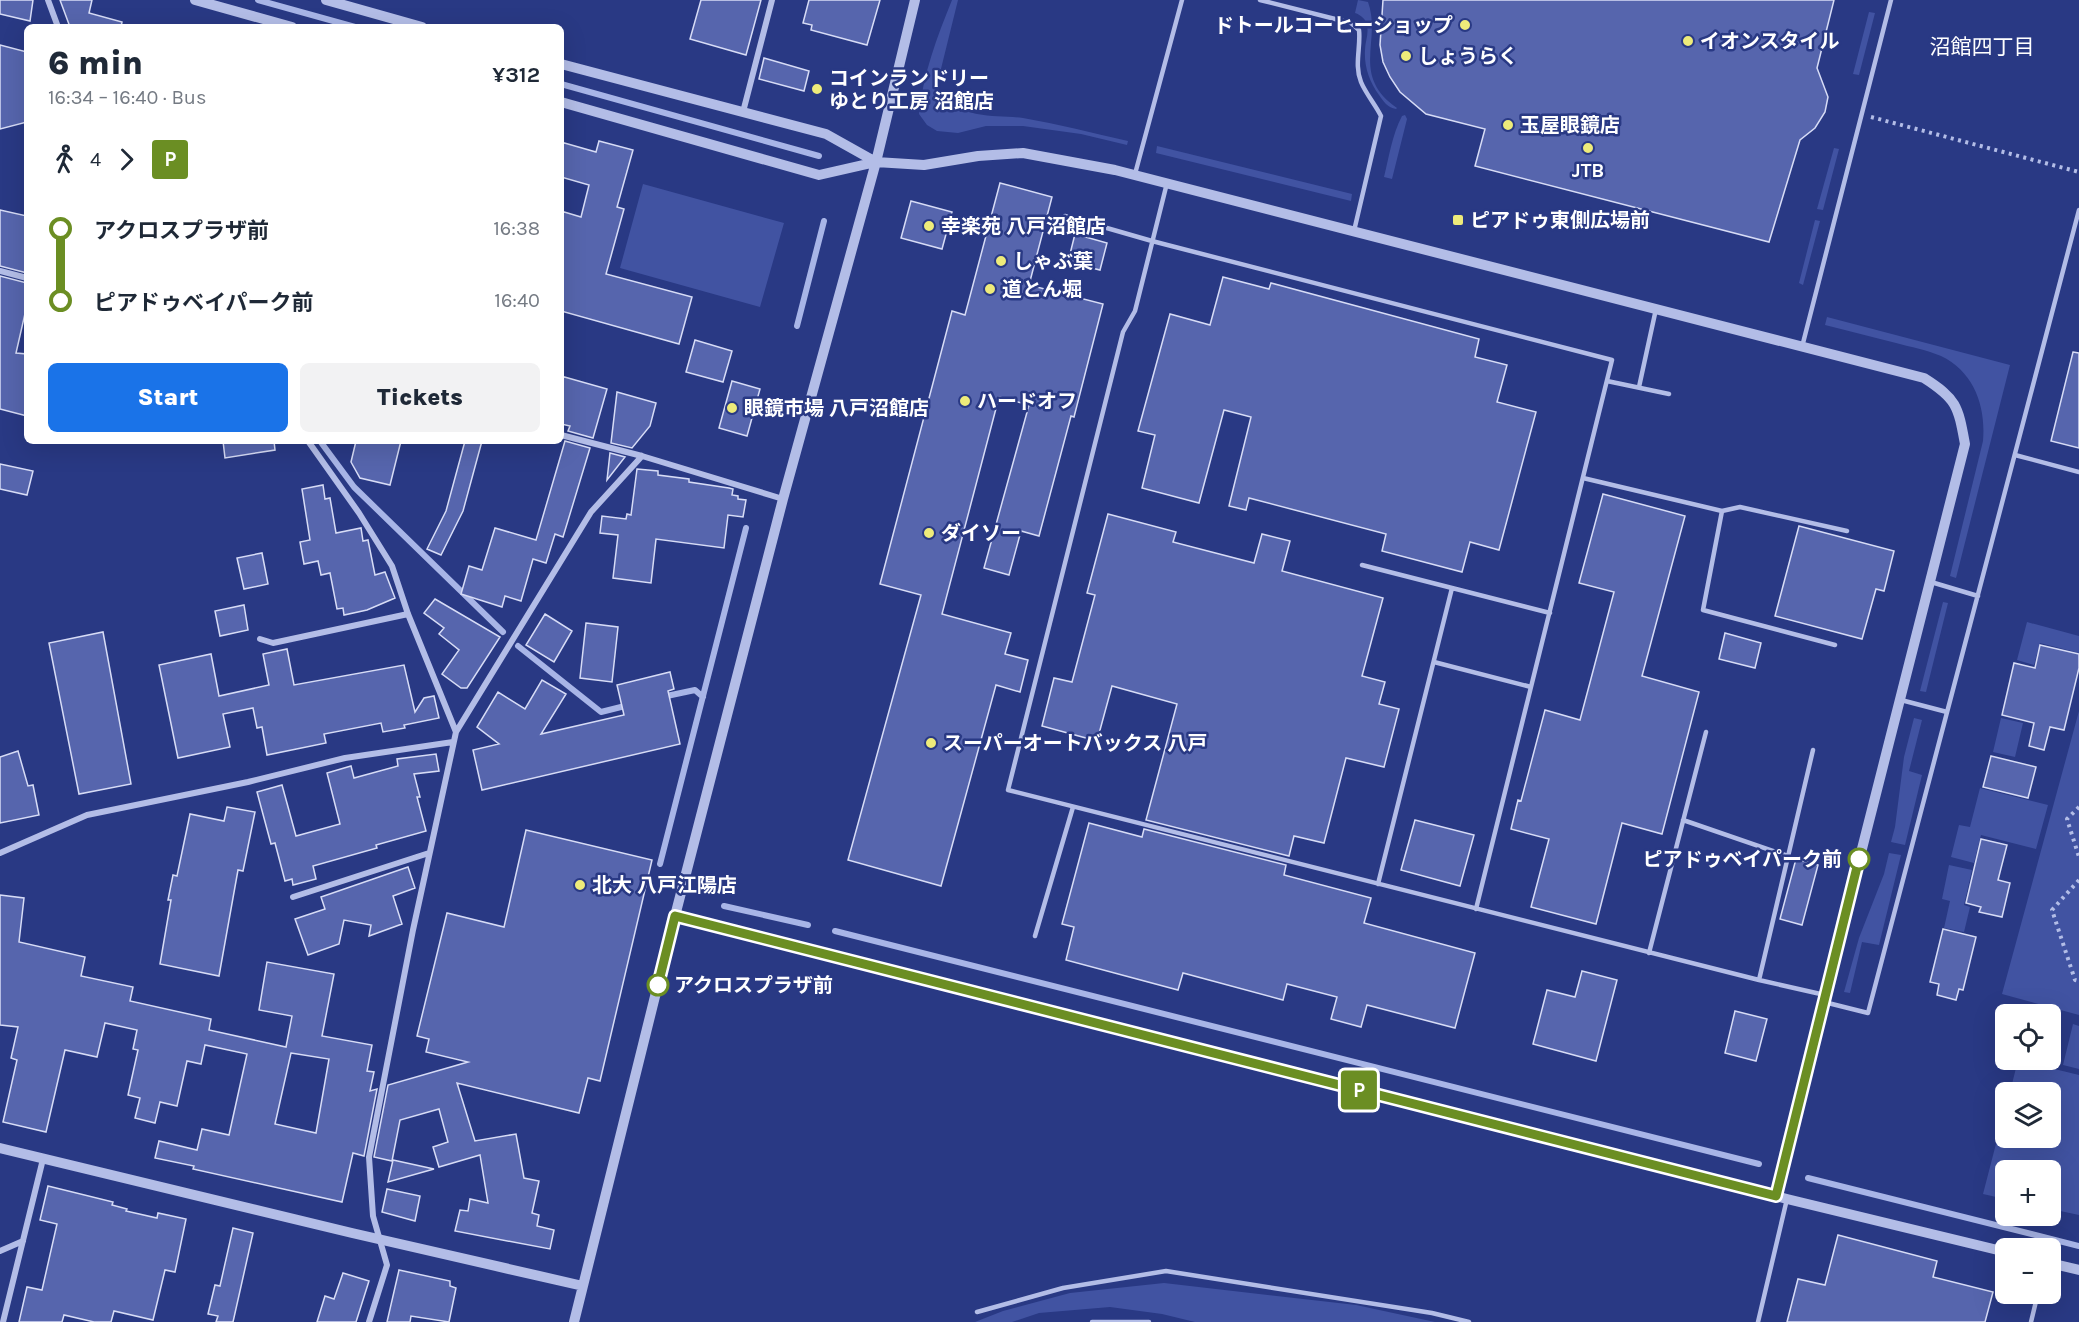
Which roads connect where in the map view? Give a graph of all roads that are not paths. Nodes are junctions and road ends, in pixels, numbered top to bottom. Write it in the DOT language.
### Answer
graph roads {
  1 [pos="48,0"];
  2 [pos="195,0"];
  3 [pos="326,0"];
  4 [pos="772,0"];
  5 [pos="915,0"];
  6 [pos="1182,0"];
  7 [pos="1260,0"];
  8 [pos="1891,0"];
  9 [pos="57,24"];
  10 [pos="281,24"];
  11 [pos="411,24"];
  12 [pos="564,65"];
  13 [pos="564,103"];
  14 [pos="743,112"];
  15 [pos="876,162"];
  16 [pos="1135,175"];
  17 [pos="1167,183"];
  18 [pos="2079,210"];
  19 [pos="1065,216"];
  20 [pos="1354,232"];
  21 [pos="1152,241"];
  22 [pos="0,271"];
  23 [pos="24,277"];
  24 [pos="1656,309"];
  25 [pos="1802,347"];
  26 [pos="1607,381"];
  27 [pos="1639,387"];
  28 [pos="1669,394"];
  29 [pos="564,436"];
  30 [pos="310,444"];
  31 [pos="2015,455"];
  32 [pos="642,456"];
  33 [pos="2079,472"];
  34 [pos="1583,478"];
  35 [pos="783,499"];
  36 [pos="1722,510"];
  37 [pos="1847,531"];
  38 [pos="1362,565"];
  39 [pos="1929,582"];
  40 [pos="1452,588"];
  41 [pos="1978,596"];
  42 [pos="1550,613"];
  43 [pos="408,614"];
  44 [pos="260,639"];
  45 [pos="1835,645"];
  46 [pos="1434,662"];
  47 [pos="1531,687"];
  48 [pos="1899,700"];
  49 [pos="1947,712"];
  50 [pos="456,732"];
  51 [pos="1706,732"];
  52 [pos="453,742"];
  53 [pos="1813,750"];
  54 [pos="1073,807"];
  55 [pos="1683,820"];
  56 [pos="0,853"];
  57 [pos="429,853"];
  58 [pos="1788,856"];
  59 [pos="1378,884"];
  60 [pos="293,897"];
  61 [pos="1476,909"];
  62 [pos="675,916"];
  63 [pos="1035,936"];
  64 [pos="1648,953"];
  65 [pos="1759,980"];
  66 [pos="1824,999"];
  67 [pos="0,1148"];
  68 [pos="43,1159"];
  69 [pos="1776,1196"];
  70 [pos="1787,1198"];
  71 [pos="380,1240"];
  72 [pos="23,1241"];
  73 [pos="1995,1249"];
  74 [pos="0,1251"];
  75 [pos="2061,1266"];
  76 [pos="2079,1270"];
  77 [pos="583,1286"];
  78 [pos="2035,1304"];
  79 [pos="977,1312"];
  80 [pos="3,1322"];
  81 [pos="369,1322"];
  82 [pos="574,1322"];
  83 [pos="1092,1322"];
  84 [pos="1149,1322"];
  85 [pos="1469,1322"];
  86 [pos="1758,1322"];
  87 [pos="2031,1322"];
  1 -- 9 [label="street"];
  2 -- 10 [label="street"];
  3 -- 11 [label="street"];
  4 -- 14 [label="street"];
  5 -- 15 [label="street"];
  6 -- 16 [label="lane"];
  7 -- 20 [label="lane"];
  8 -- 25 [label="lane"];
  12 -- 14 [label="street"];
  13 -- 15 [label="street"];
  14 -- 15 [label="street"];
  15 -- 16 [label="street"];
  15 -- 35 [label="street"];
  16 -- 17 [label="street"];
  17 -- 20 [label="street"];
  17 -- 21 [label="lane"];
  18 -- 31 [label="lane"];
  19 -- 21 [label="lane"];
  20 -- 24 [label="street"];
  21 -- 26 [label="lane"];
  21 -- 54 [label="lane"];
  22 -- 23 [label="street"];
  24 -- 25 [label="street"];
  24 -- 27 [label="lane"];
  25 -- 39 [label="street"];
  26 -- 27 [label="lane"];
  26 -- 34 [label="lane"];
  27 -- 28 [label="lane"];
  29 -- 32 [label="street"];
  30 -- 43 [label="street"];
  31 -- 33 [label="lane"];
  31 -- 41 [label="lane"];
  32 -- 35 [label="street"];
  32 -- 50 [label="street"];
  34 -- 36 [label="lane"];
  34 -- 42 [label="lane"];
  35 -- 62 [label="street"];
  36 -- 37 [label="lane"];
  36 -- 45 [label="lane"];
  38 -- 40 [label="lane"];
  39 -- 41 [label="lane"];
  39 -- 48 [label="street"];
  40 -- 42 [label="lane"];
  40 -- 46 [label="lane"];
  41 -- 49 [label="lane"];
  42 -- 47 [label="lane"];
  43 -- 44 [label="street"];
  43 -- 50 [label="street"];
  46 -- 47 [label="lane"];
  46 -- 59 [label="lane"];
  47 -- 61 [label="lane"];
  48 -- 49 [label="lane"];
  48 -- 66 [label="street"];
  49 -- 66 [label="lane"];
  50 -- 52 [label="street"];
  51 -- 55 [label="lane"];
  52 -- 56 [label="street"];
  52 -- 57 [label="street"];
  53 -- 58 [label="lane"];
  54 -- 59 [label="lane"];
  54 -- 63 [label="lane"];
  55 -- 58 [label="lane"];
  55 -- 64 [label="lane"];
  57 -- 60 [label="street"];
  57 -- 71 [label="street"];
  58 -- 65 [label="lane"];
  59 -- 61 [label="lane"];
  61 -- 64 [label="lane"];
  62 -- 69 [label="street"];
  62 -- 77 [label="street"];
  64 -- 65 [label="lane"];
  65 -- 66 [label="lane"];
  66 -- 69 [label="street"];
  67 -- 68 [label="street"];
  68 -- 71 [label="street"];
  68 -- 72 [label="street"];
  69 -- 70 [label="street"];
  70 -- 73 [label="street"];
  70 -- 86 [label="lane"];
  71 -- 77 [label="street"];
  71 -- 81 [label="street"];
  72 -- 74 [label="street"];
  72 -- 80 [label="street"];
  75 -- 76 [label="street"];
  77 -- 82 [label="street"];
  78 -- 87 [label="lane"];
  79 -- 85 [label="lane"];
  83 -- 84 [label="lane"];
}
